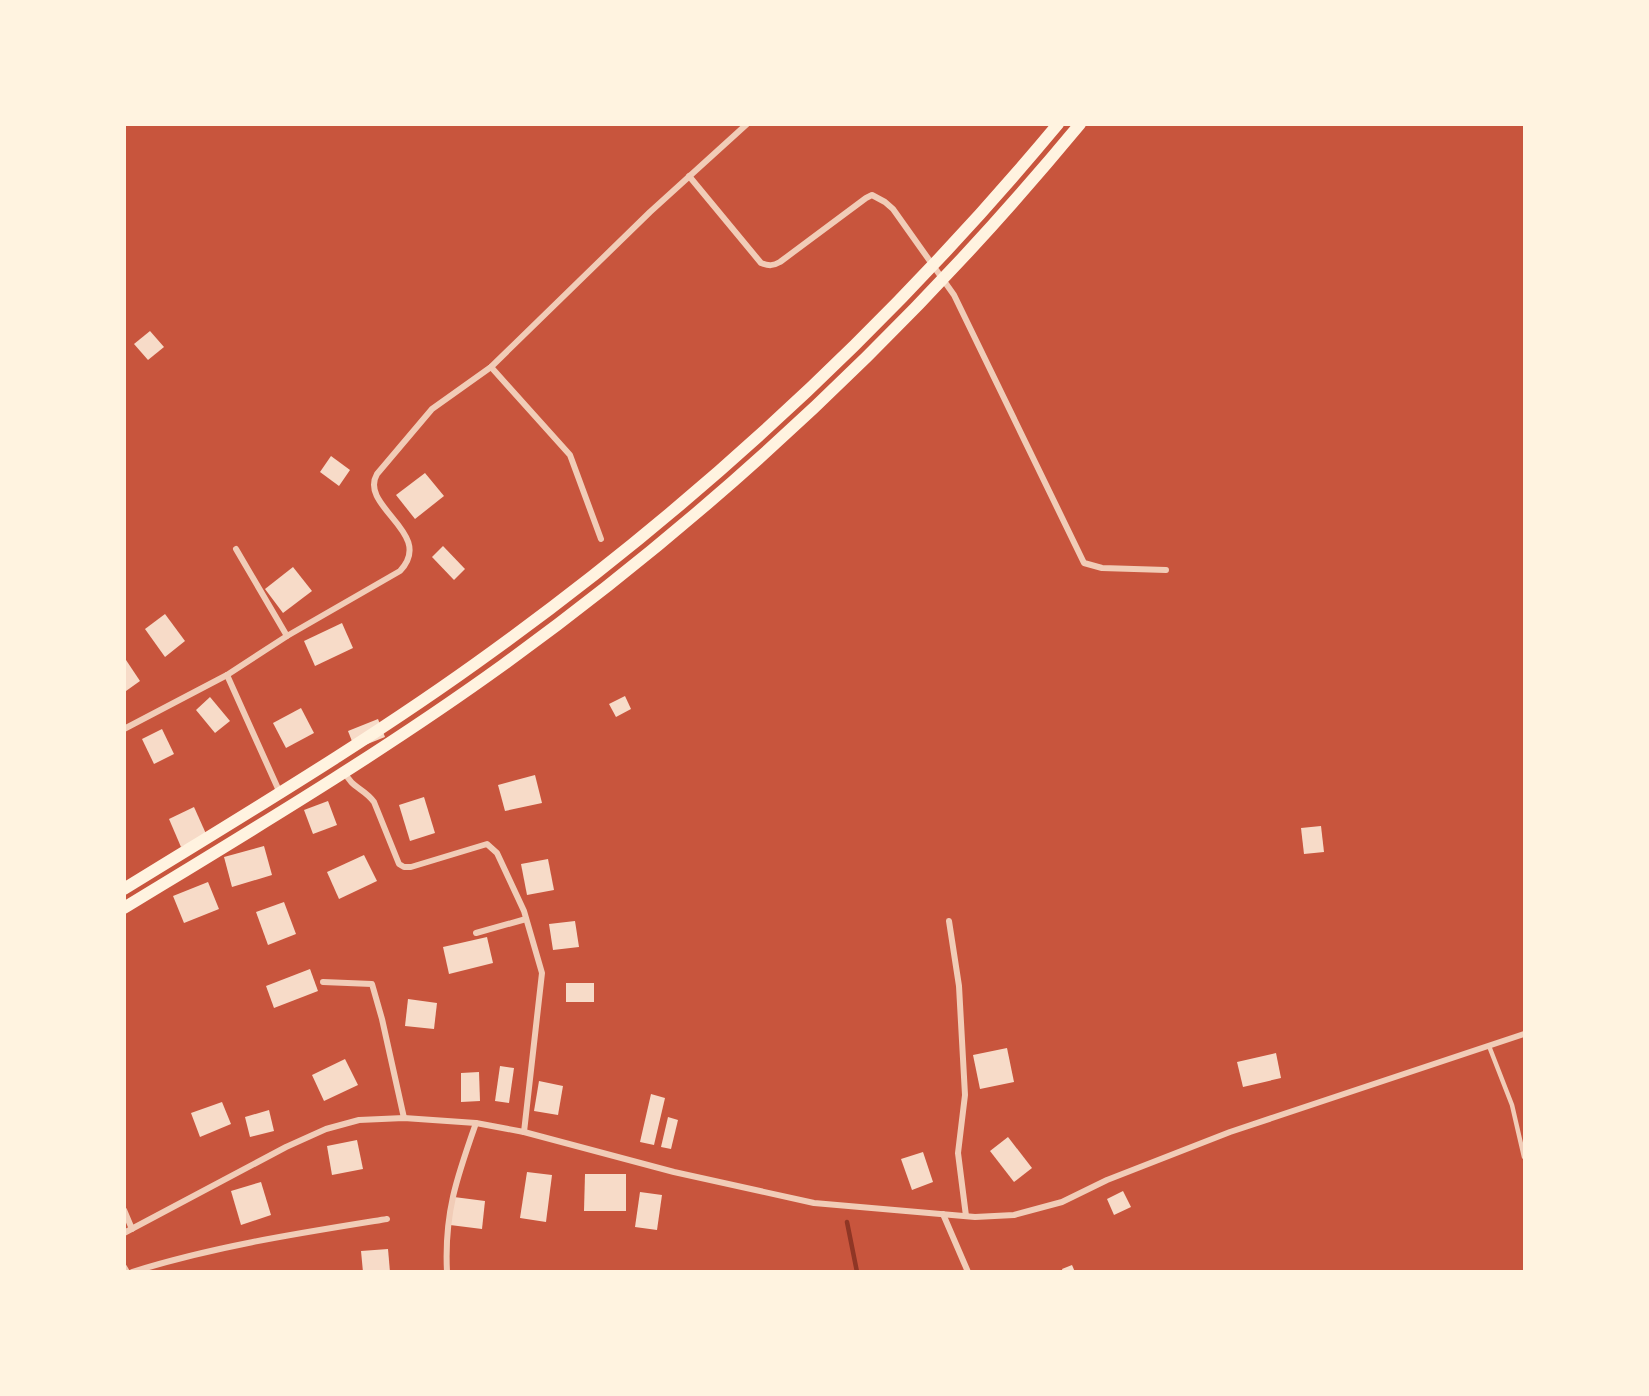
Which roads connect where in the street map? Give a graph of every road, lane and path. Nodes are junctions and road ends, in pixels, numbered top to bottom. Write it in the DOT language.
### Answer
graph roads {
  1 [pos="747,124"];
  2 [pos="1058,124"];
  3 [pos="1080,124"];
  4 [pos="689,177"];
  5 [pos="933,265"];
  6 [pos="943,279"];
  7 [pos="491,367"];
  8 [pos="601,539"];
  9 [pos="236,549"];
  10 [pos="1166,570"];
  11 [pos="287,636"];
  12 [pos="227,675"];
  13 [pos="124,729"];
  14 [pos="345,772"];
  15 [pos="280,793"];
  16 [pos="124,889"];
  17 [pos="124,909"];
  18 [pos="526,919"];
  19 [pos="949,921"];
  20 [pos="476,933"];
  21 [pos="324,982"];
  22 [pos="1524,1034"];
  23 [pos="1489,1046"];
  24 [pos="404,1118"];
  25 [pos="476,1123"];
  26 [pos="524,1132"];
  27 [pos="1524,1157"];
  28 [pos="124,1210"];
  29 [pos="943,1214"];
  30 [pos="966,1216"];
  31 [pos="387,1219"];
  32 [pos="132,1229"];
  33 [pos="124,1233"];
  34 [pos="124,1267"];
  35 [pos="129,1272"];
  36 [pos="447,1272"];
  37 [pos="968,1272"];
  1 -- 4 [label="street"];
  2 -- 5 [label="main road"];
  3 -- 6 [label="main road"];
  4 -- 5 [label="street"];
  4 -- 7 [label="street"];
  5 -- 6 [label="street"];
  5 -- 15 [label="main road"];
  6 -- 10 [label="street"];
  6 -- 14 [label="main road"];
  7 -- 8 [label="street"];
  7 -- 11 [label="street"];
  9 -- 11 [label="street"];
  11 -- 12 [label="street"];
  12 -- 13 [label="street"];
  12 -- 15 [label="street"];
  14 -- 17 [label="main road"];
  14 -- 18 [label="street"];
  15 -- 16 [label="main road"];
  18 -- 20 [label="street"];
  18 -- 26 [label="street"];
  19 -- 30 [label="street"];
  21 -- 24 [label="street"];
  22 -- 23 [label="street"];
  23 -- 27 [label="lane"];
  23 -- 30 [label="street"];
  24 -- 25 [label="street"];
  24 -- 32 [label="street"];
  25 -- 26 [label="street"];
  25 -- 36 [label="street"];
  26 -- 29 [label="street"];
  28 -- 32 [label="street"];
  29 -- 30 [label="street"];
  29 -- 37 [label="street"];
  31 -- 35 [label="street"];
  32 -- 33 [label="street"];
  34 -- 35 [label="street"];
}
